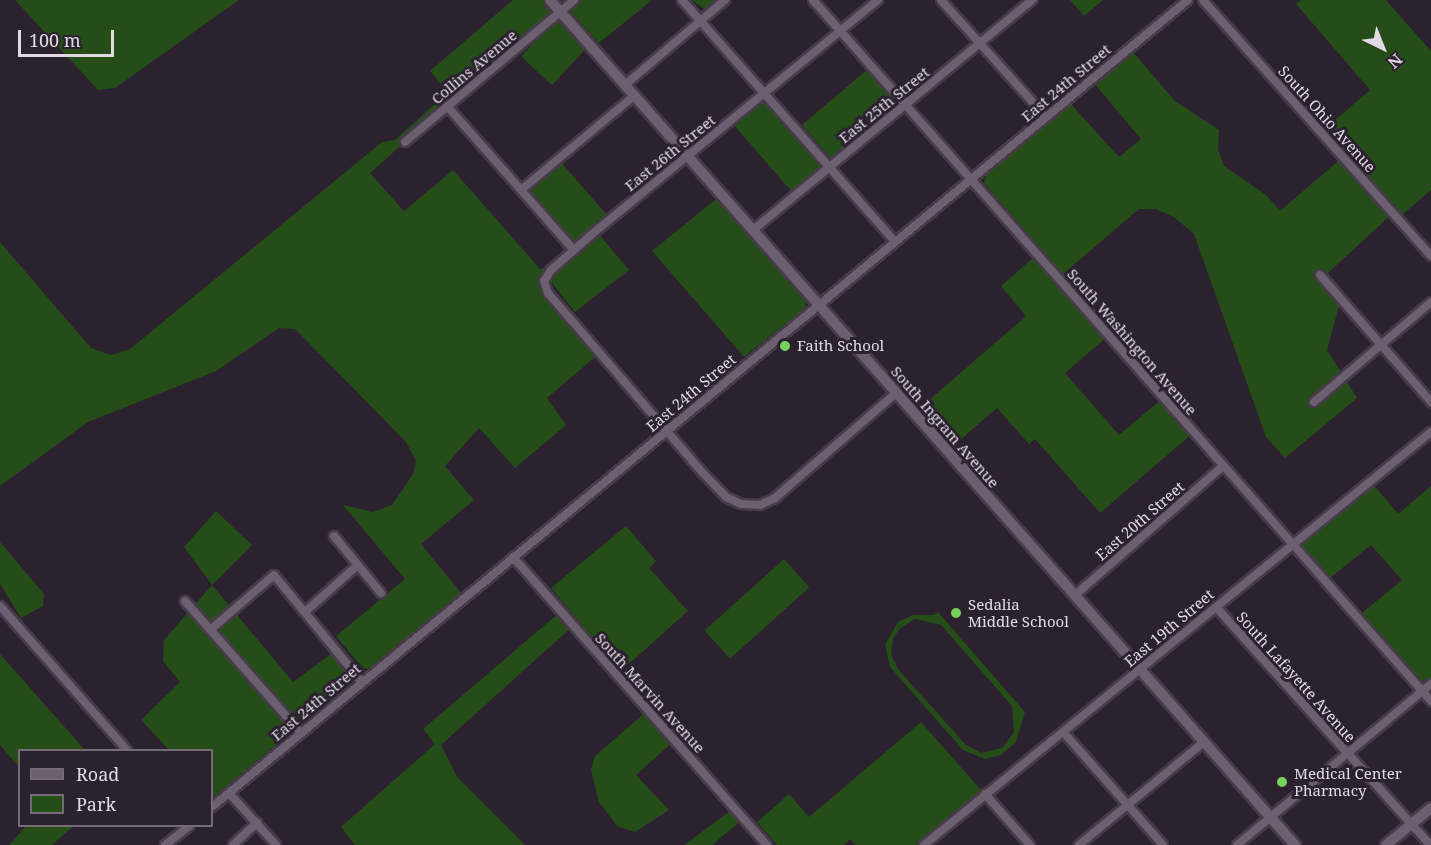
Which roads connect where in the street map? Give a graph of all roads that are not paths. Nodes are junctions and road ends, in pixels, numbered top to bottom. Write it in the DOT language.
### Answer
graph roads {
  1 [pos="550,0"];
  2 [pos="574,0"];
  3 [pos="682,0"];
  4 [pos="725,0"];
  5 [pos="813,0"];
  6 [pos="878,0"];
  7 [pos="941,0"];
  8 [pos="1032,0"];
  9 [pos="1188,0"];
  10 [pos="1203,0"];
  11 [pos="560,12"];
  12 [pos="700,20"];
  13 [pos="840,31"];
  14 [pos="980,43"];
  15 [pos="626,84"];
  16 [pos="764,93"];
  17 [pos="635,95"];
  18 [pos="447,106"];
  19 [pos="905,106"];
  20 [pos="1046,117"];
  21 [pos="405,142"];
  22 [pos="688,156"];
  23 [pos="830,167"];
  24 [pos="970,180"];
  25 [pos="521,190"];
  26 [pos="753,230"];
  27 [pos="896,242"];
  28 [pos="573,250"];
  29 [pos="1431,256"];
  30 [pos="1320,275"];
  31 [pos="1431,302"];
  32 [pos="818,305"];
  33 [pos="1380,345"];
  34 [pos="896,393"];
  35 [pos="1314,402"];
  36 [pos="1431,402"];
  37 [pos="666,431"];
  38 [pos="1431,432"];
  39 [pos="1223,466"];
  40 [pos="334,536"];
  41 [pos="1292,542"];
  42 [pos="513,557"];
  43 [pos="358,565"];
  44 [pos="381,593"];
  45 [pos="1074,596"];
  46 [pos="185,601"];
  47 [pos="0,606"];
  48 [pos="1216,607"];
  49 [pos="305,612"];
  50 [pos="210,630"];
  51 [pos="1140,671"];
  52 [pos="362,682"];
  53 [pos="1431,684"];
  54 [pos="1422,691"];
  55 [pos="1431,701"];
  56 [pos="301,733"];
  57 [pos="1064,733"];
  58 [pos="1204,742"];
  59 [pos="125,749"];
  60 [pos="1347,753"];
  61 [pos="229,793"];
  62 [pos="985,794"];
  63 [pos="1128,805"];
  64 [pos="213,806"];
  65 [pos="1431,808"];
  66 [pos="1271,818"];
  67 [pos="256,824"];
  68 [pos="1411,824"];
  69 [pos="187,827"];
  70 [pos="165,845"];
  71 [pos="233,845"];
  72 [pos="276,845"];
  73 [pos="767,845"];
  74 [pos="924,845"];
  75 [pos="1030,845"];
  76 [pos="1079,845"];
  77 [pos="1163,845"];
  78 [pos="1237,845"];
  79 [pos="1295,845"];
  80 [pos="1386,845"];
  81 [pos="1430,845"];
  1 -- 11 [label="main road, South Ingram Avenue"];
  2 -- 11 [label="street, Collins Avenue"];
  3 -- 12 [label="street"];
  4 -- 12 [label="street"];
  5 -- 13 [label="street, South Washington Avenue"];
  6 -- 13 [label="street, East 26th Street"];
  7 -- 14 [label="street"];
  8 -- 14 [label="street, East 25th Street"];
  9 -- 20 [label="street, East 24th Street"];
  10 -- 29 [label="street, South Ohio Avenue"];
  11 -- 15 [label="main road, South Ingram Avenue"];
  11 -- 18 [label="street, Collins Avenue"];
  12 -- 15 [label="street"];
  12 -- 16 [label="street"];
  13 -- 16 [label="street, East 26th Street"];
  13 -- 19 [label="street, South Washington Avenue"];
  14 -- 19 [label="street, East 25th Street"];
  14 -- 20 [label="street"];
  15 -- 17 [label="main road, South Ingram Avenue"];
  16 -- 22 [label="street, East 26th Street"];
  16 -- 23 [label="street"];
  17 -- 22 [label="main road, South Ingram Avenue"];
  17 -- 25 [label="street"];
  18 -- 21 [label="street, Collins Avenue"];
  18 -- 25 [label="street"];
  19 -- 23 [label="street, East 25th Street"];
  19 -- 24 [label="street, South Washington Avenue"];
  20 -- 24 [label="street, East 24th Street"];
  22 -- 26 [label="main road, South Ingram Avenue"];
  22 -- 28 [label="street, East 26th Street"];
  23 -- 26 [label="street, East 25th Street"];
  23 -- 27 [label="street"];
  24 -- 27 [label="street, East 24th Street"];
  24 -- 39 [label="street, South Washington Avenue"];
  25 -- 28 [label="street"];
  26 -- 32 [label="main road, South Ingram Avenue"];
  27 -- 32 [label="street, East 24th Street"];
  28 -- 37 [label="street, East 26th Street"];
  30 -- 33 [label="street"];
  31 -- 33 [label="street"];
  32 -- 34 [label="main road, South Ingram Avenue"];
  32 -- 37 [label="street, East 24th Street"];
  33 -- 35 [label="street"];
  33 -- 36 [label="street"];
  34 -- 37 [label="street, East 26th Street"];
  34 -- 45 [label="main road, South Ingram Avenue"];
  37 -- 42 [label="street, East 24th Street"];
  38 -- 41 [label="street, East 19th Street"];
  39 -- 41 [label="street, South Washington Avenue"];
  39 -- 45 [label="street, East 20th Street"];
  40 -- 43 [label="street"];
  41 -- 48 [label="street, East 19th Street"];
  41 -- 54 [label="street, South Washington Avenue"];
  42 -- 52 [label="street, East 24th Street"];
  42 -- 73 [label="street, South Marvin Avenue"];
  43 -- 44 [label="street"];
  43 -- 49 [label="street"];
  45 -- 51 [label="main road, South Ingram Avenue"];
  46 -- 50 [label="street"];
  47 -- 59 [label="street"];
  48 -- 51 [label="street, East 19th Street"];
  48 -- 60 [label="street, South Lafayette Avenue"];
  49 -- 50 [label="street"];
  49 -- 52 [label="street"];
  50 -- 56 [label="street"];
  51 -- 57 [label="street, East 19th Street"];
  51 -- 58 [label="main road, South Ingram Avenue"];
  52 -- 56 [label="street, East 24th Street"];
  53 -- 54 [label="street"];
  54 -- 55 [label="street, South Washington Avenue"];
  54 -- 60 [label="street"];
  56 -- 61 [label="street, East 24th Street"];
  57 -- 62 [label="street, East 19th Street"];
  57 -- 63 [label="street"];
  58 -- 63 [label="street"];
  58 -- 66 [label="main road, South Ingram Avenue"];
  60 -- 66 [label="street"];
  60 -- 68 [label="street, South Lafayette Avenue"];
  61 -- 64 [label="street, East 24th Street"];
  61 -- 67 [label="street"];
  62 -- 74 [label="street, East 19th Street"];
  62 -- 75 [label="street"];
  63 -- 76 [label="street"];
  63 -- 77 [label="street"];
  65 -- 68 [label="main road"];
  66 -- 78 [label="street"];
  66 -- 79 [label="main road, South Ingram Avenue"];
  67 -- 71 [label="street"];
  67 -- 72 [label="street"];
  68 -- 80 [label="main road"];
  68 -- 81 [label="street, South Lafayette Avenue"];
  69 -- 70 [label="street"];
}
